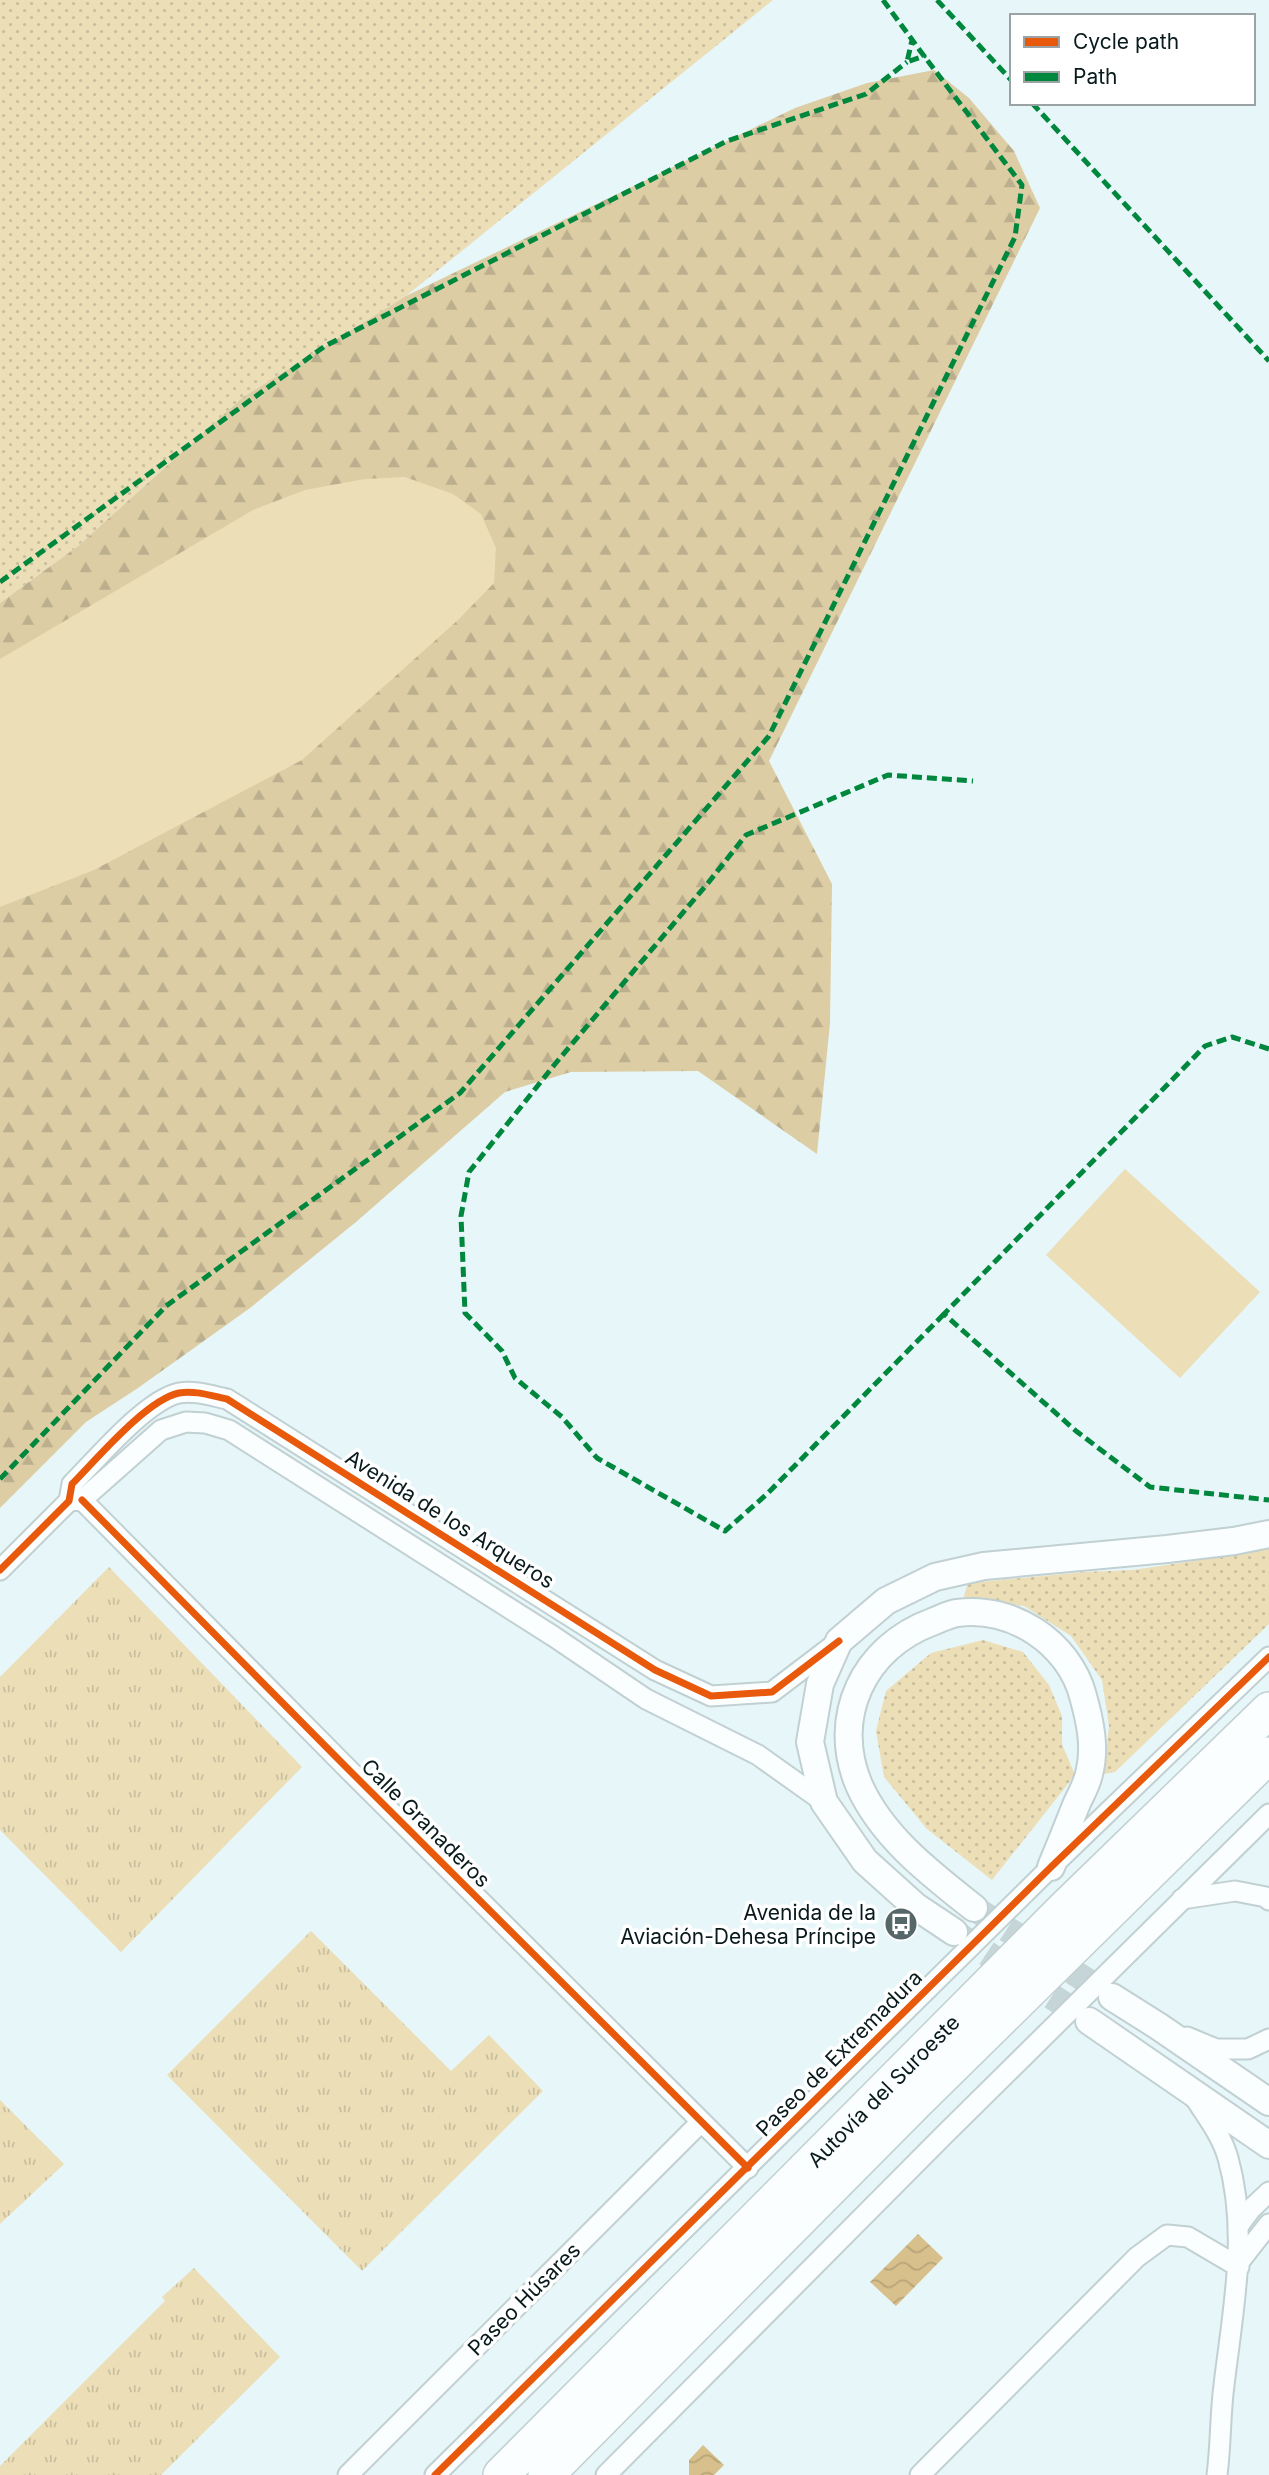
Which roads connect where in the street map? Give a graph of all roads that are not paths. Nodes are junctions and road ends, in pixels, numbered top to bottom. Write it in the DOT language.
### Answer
graph roads {
  1 [pos="75,1500"];
  2 [pos="1269,1534"];
  3 [pos="0,1570"];
  4 [pos="839,1641"];
  5 [pos="1269,1657"];
  6 [pos="1269,1710"];
  7 [pos="1269,1755"];
  8 [pos="824,1802"];
  9 [pos="1269,1814"];
  10 [pos="1051,1867"];
  11 [pos="1182,1899"];
  12 [pos="1269,1900"];
  13 [pos="974,1908"];
  14 [pos="954,1932"];
  15 [pos="1112,1997"];
  16 [pos="1089,2021"];
  17 [pos="1158,2026"];
  18 [pos="1269,2039"];
  19 [pos="1190,2091"];
  20 [pos="1269,2102"];
  21 [pos="701,2122"];
  22 [pos="1269,2146"];
  23 [pos="748,2168"];
  24 [pos="1269,2192"];
  25 [pos="1269,2224"];
  26 [pos="1239,2225"];
  27 [pos="1239,2265"];
  28 [pos="348,2475"];
  29 [pos="435,2475"];
  30 [pos="501,2475"];
  31 [pos="546,2475"];
  32 [pos="606,2475"];
  33 [pos="920,2475"];
  34 [pos="1217,2475"];
  1 -- 3 [label="street, Avenida de los Arqueros"];
  1 -- 4 [label="street, Avenida de los Arqueros"];
  1 -- 8 [label="street, Avenida de los Arqueros"];
  1 -- 21 [label="street, Calle Granaderos"];
  2 -- 4 [label="main road"];
  4 -- 8 [label="main road"];
  5 -- 10 [label="street, Paseo de Extremadura"];
  6 -- 30 [label="highway, Autovía del Suroeste"];
  7 -- 31 [label="highway, Autovía del Suroeste"];
  8 -- 14 [label="main road"];
  9 -- 11 [label="street"];
  10 -- 13 [label="main road"];
  10 -- 23 [label="street, Paseo de Extremadura"];
  11 -- 12 [label="street"];
  11 -- 32 [label="street"];
  15 -- 17 [label="main road"];
  16 -- 19 [label="main road"];
  17 -- 18 [label="street"];
  17 -- 20 [label="main road"];
  19 -- 22 [label="main road"];
  19 -- 26 [label="street"];
  21 -- 23 [label="street, Calle Granaderos"];
  21 -- 28 [label="street, Paseo Húsares"];
  23 -- 29 [label="street, Paseo de Extremadura"];
  24 -- 26 [label="street"];
  25 -- 27 [label="street"];
  26 -- 27 [label="street"];
  27 -- 33 [label="street"];
  27 -- 34 [label="street"];
}
